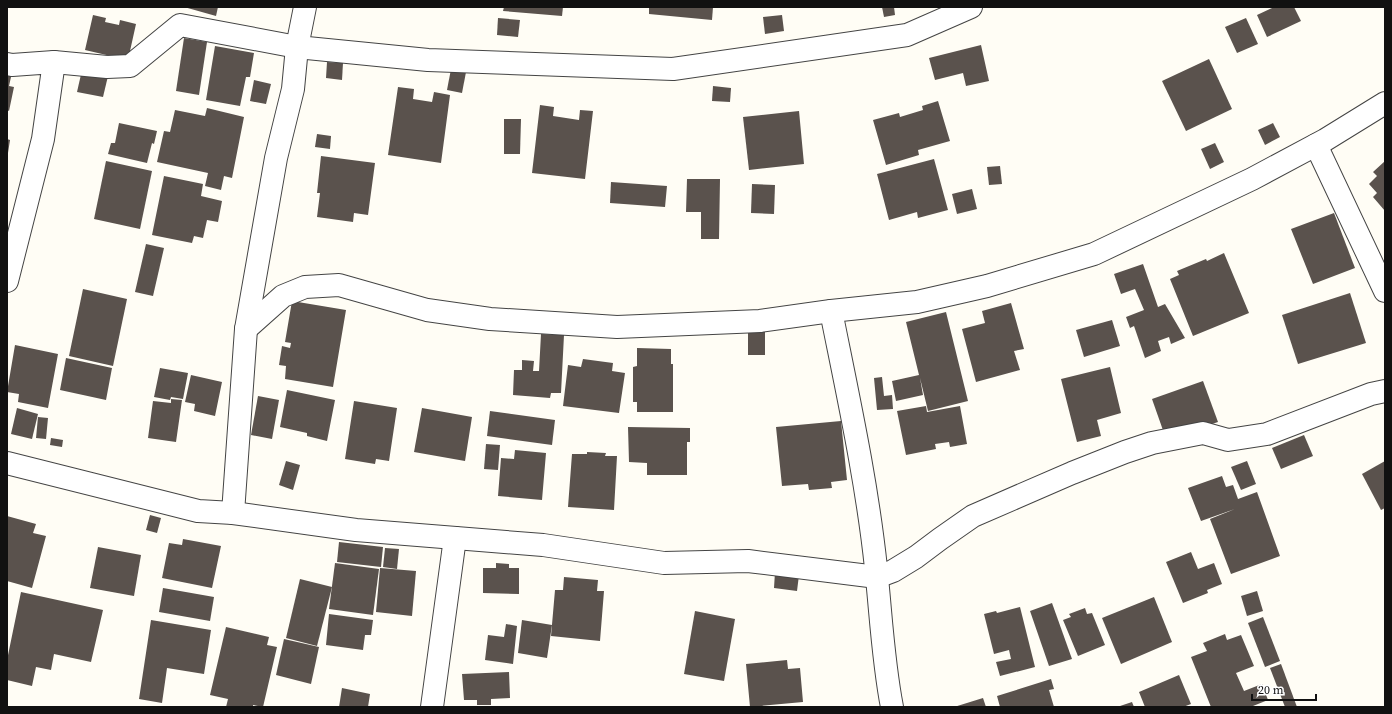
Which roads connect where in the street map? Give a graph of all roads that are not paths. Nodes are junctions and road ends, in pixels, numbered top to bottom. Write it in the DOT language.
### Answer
graph roads {
  1 [pos="305,7"];
  2 [pos="971,7"];
  3 [pos="297,47"];
  4 [pos="54,62"];
  5 [pos="7,64"];
  6 [pos="1385,103"];
  7 [pos="1316,145"];
  8 [pos="12,241"];
  9 [pos="7,281"];
  10 [pos="1385,290"];
  11 [pos="831,311"];
  12 [pos="246,329"];
  13 [pos="1385,391"];
  14 [pos="7,463"];
  15 [pos="233,514"];
  16 [pos="455,538"];
  17 [pos="877,577"];
  18 [pos="432,707"];
  19 [pos="892,707"];
  1 -- 3 [label="street"];
  2 -- 3 [label="street"];
  3 -- 4 [label="street"];
  3 -- 12 [label="street"];
  4 -- 5 [label="street"];
  4 -- 8 [label="street"];
  6 -- 7 [label="street"];
  7 -- 10 [label="street"];
  7 -- 11 [label="street"];
  8 -- 9 [label="street"];
  11 -- 12 [label="street"];
  11 -- 17 [label="street"];
  12 -- 15 [label="street"];
  13 -- 17 [label="street"];
  14 -- 15 [label="street"];
  15 -- 16 [label="street"];
  16 -- 17 [label="street"];
  16 -- 18 [label="street"];
  17 -- 19 [label="street"];
}
